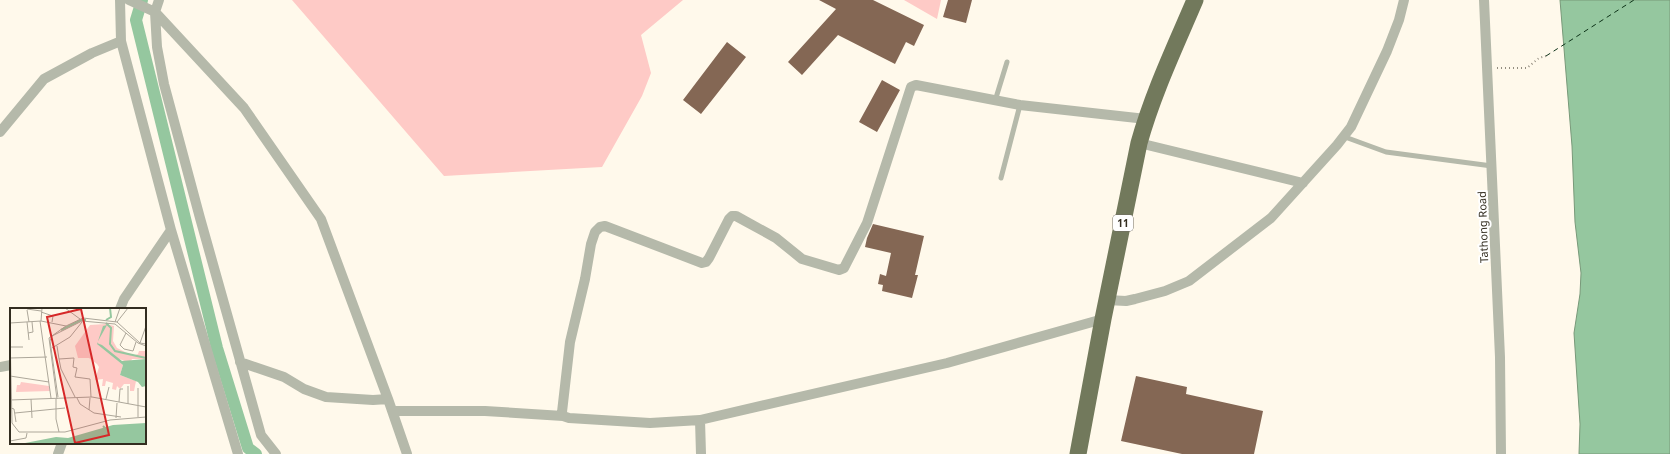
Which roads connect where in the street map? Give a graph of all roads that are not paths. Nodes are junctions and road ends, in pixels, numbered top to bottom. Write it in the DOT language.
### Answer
graph roads {
  1 [pos="120,0"];
  2 [pos="129,0"];
  3 [pos="158,0"];
  4 [pos="1195,0"];
  5 [pos="1404,0"];
  6 [pos="1484,0"];
  7 [pos="155,12"];
  8 [pos="121,41"];
  9 [pos="1007,62"];
  10 [pos="995,101"];
  11 [pos="1020,105"];
  12 [pos="1146,118"];
  13 [pos="0,132"];
  14 [pos="1344,137"];
  15 [pos="1139,142"];
  16 [pos="1492,166"];
  17 [pos="1001,178"];
  18 [pos="1302,183"];
  19 [pos="171,230"];
  20 [pos="1107,300"];
  21 [pos="120,308"];
  22 [pos="1103,319"];
  23 [pos="240,362"];
  24 [pos="10,365"];
  25 [pos="0,367"];
  26 [pos="388,399"];
  27 [pos="392,411"];
  28 [pos="563,416"];
  29 [pos="700,420"];
  30 [pos="62,444"];
  31 [pos="58,454"];
  32 [pos="238,454"];
  33 [pos="276,454"];
  34 [pos="407,454"];
  35 [pos="701,454"];
  36 [pos="1078,454"];
  37 [pos="1501,454"];
  1 -- 8 [label="street"];
  2 -- 7 [label="street"];
  3 -- 7 [label="street"];
  4 -- 12 [label="highway, 11"];
  5 -- 14 [label="street"];
  6 -- 16 [label="street, Tathong Road"];
  7 -- 23 [label="street"];
  7 -- 26 [label="street"];
  8 -- 13 [label="street"];
  8 -- 19 [label="street"];
  9 -- 10 [label="lane"];
  10 -- 11 [label="street"];
  10 -- 28 [label="street"];
  11 -- 12 [label="street"];
  11 -- 17 [label="lane"];
  12 -- 15 [label="highway, 11"];
  14 -- 16 [label="lane"];
  14 -- 18 [label="street"];
  15 -- 18 [label="street"];
  15 -- 20 [label="highway, 11"];
  16 -- 37 [label="street, Tathong Road"];
  18 -- 20 [label="street"];
  19 -- 21 [label="street"];
  19 -- 32 [label="street"];
  20 -- 22 [label="highway, 11"];
  22 -- 29 [label="street"];
  22 -- 36 [label="highway, 11"];
  23 -- 26 [label="street"];
  23 -- 33 [label="street"];
  24 -- 25 [label="street"];
  26 -- 27 [label="street"];
  27 -- 28 [label="street"];
  27 -- 34 [label="street"];
  28 -- 29 [label="street"];
  29 -- 35 [label="street"];
  30 -- 31 [label="street"];
}
